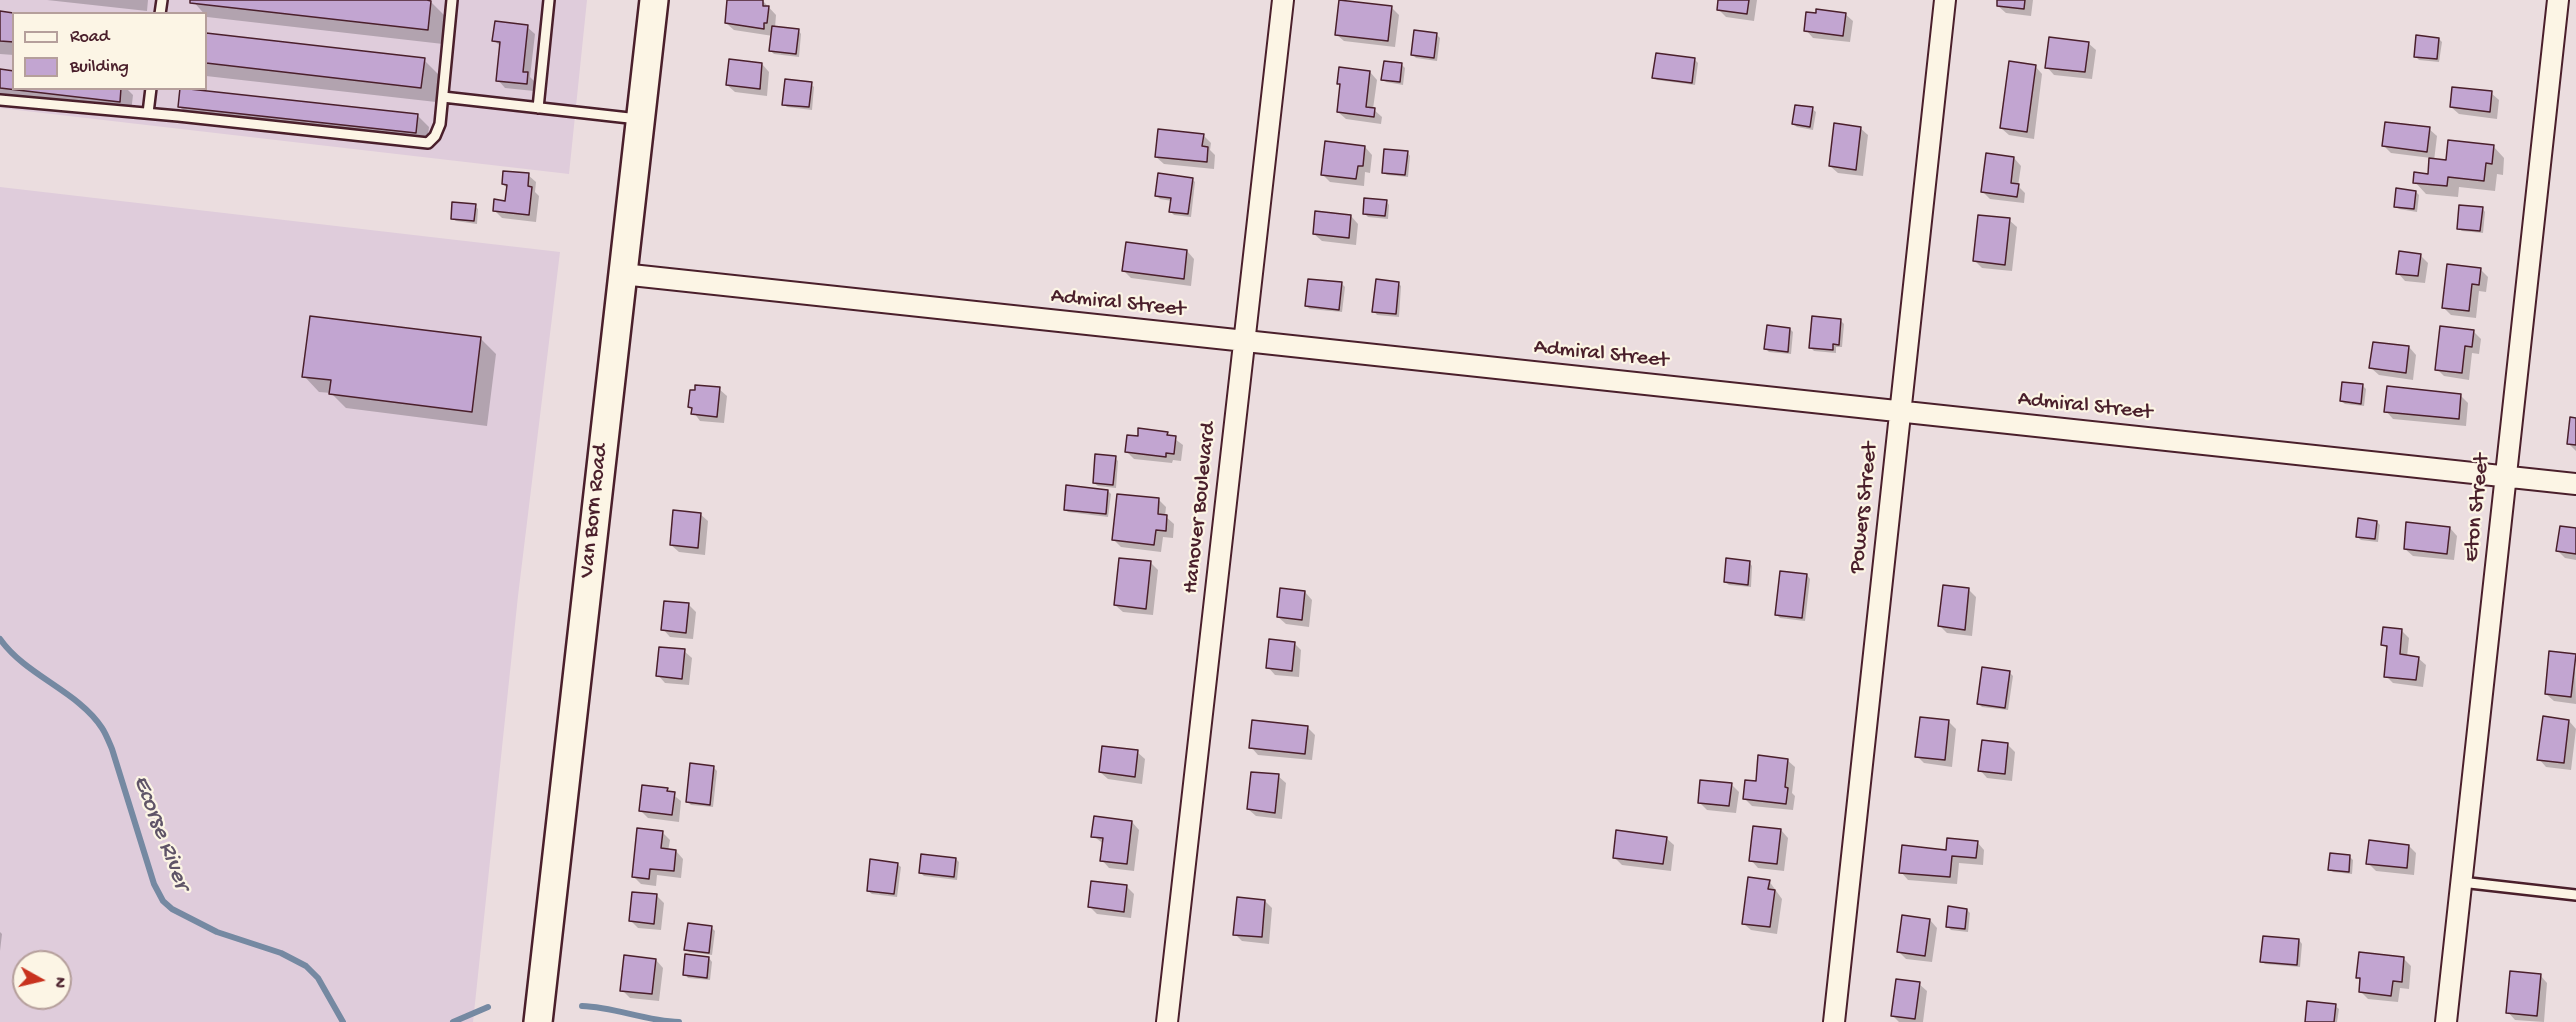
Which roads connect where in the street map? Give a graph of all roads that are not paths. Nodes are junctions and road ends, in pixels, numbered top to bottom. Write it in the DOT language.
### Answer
graph roads {
  1 [pos="452,0"];
  2 [pos="549,0"];
  3 [pos="654,0"];
  4 [pos="1283,0"];
  5 [pos="1945,0"];
  6 [pos="2558,0"];
  7 [pos="151,90"];
  8 [pos="443,97"];
  9 [pos="0,100"];
  10 [pos="538,108"];
  11 [pos="148,113"];
  12 [pos="640,120"];
  13 [pos="622,274"];
  14 [pos="1244,341"];
  15 [pos="1900,411"];
  16 [pos="2506,476"];
  17 [pos="2576,483"];
  18 [pos="2461,882"];
  19 [pos="2576,895"];
  20 [pos="538,1022"];
  21 [pos="1167,1022"];
  22 [pos="1834,1022"];
  23 [pos="2446,1022"];
  1 -- 8 [label="lane"];
  2 -- 10 [label="lane"];
  3 -- 12 [label="main road, Van Born Road"];
  4 -- 14 [label="street, Hanover Boulevard"];
  5 -- 15 [label="street, Powers Street"];
  6 -- 16 [label="street, Eton Street"];
  7 -- 11 [label="lane"];
  8 -- 10 [label="lane"];
  8 -- 11 [label="lane"];
  9 -- 11 [label="lane"];
  10 -- 12 [label="lane"];
  12 -- 13 [label="main road, Van Born Road"];
  13 -- 14 [label="street, Admiral Street"];
  13 -- 20 [label="main road, Van Born Road"];
  14 -- 15 [label="street, Admiral Street"];
  14 -- 21 [label="street, Hanover Boulevard"];
  15 -- 16 [label="street, Admiral Street"];
  15 -- 22 [label="street, Powers Street"];
  16 -- 17 [label="street, Admiral Street"];
  16 -- 18 [label="street, Eton Street"];
  18 -- 19 [label="lane"];
  18 -- 23 [label="street, Eton Street"];
}
